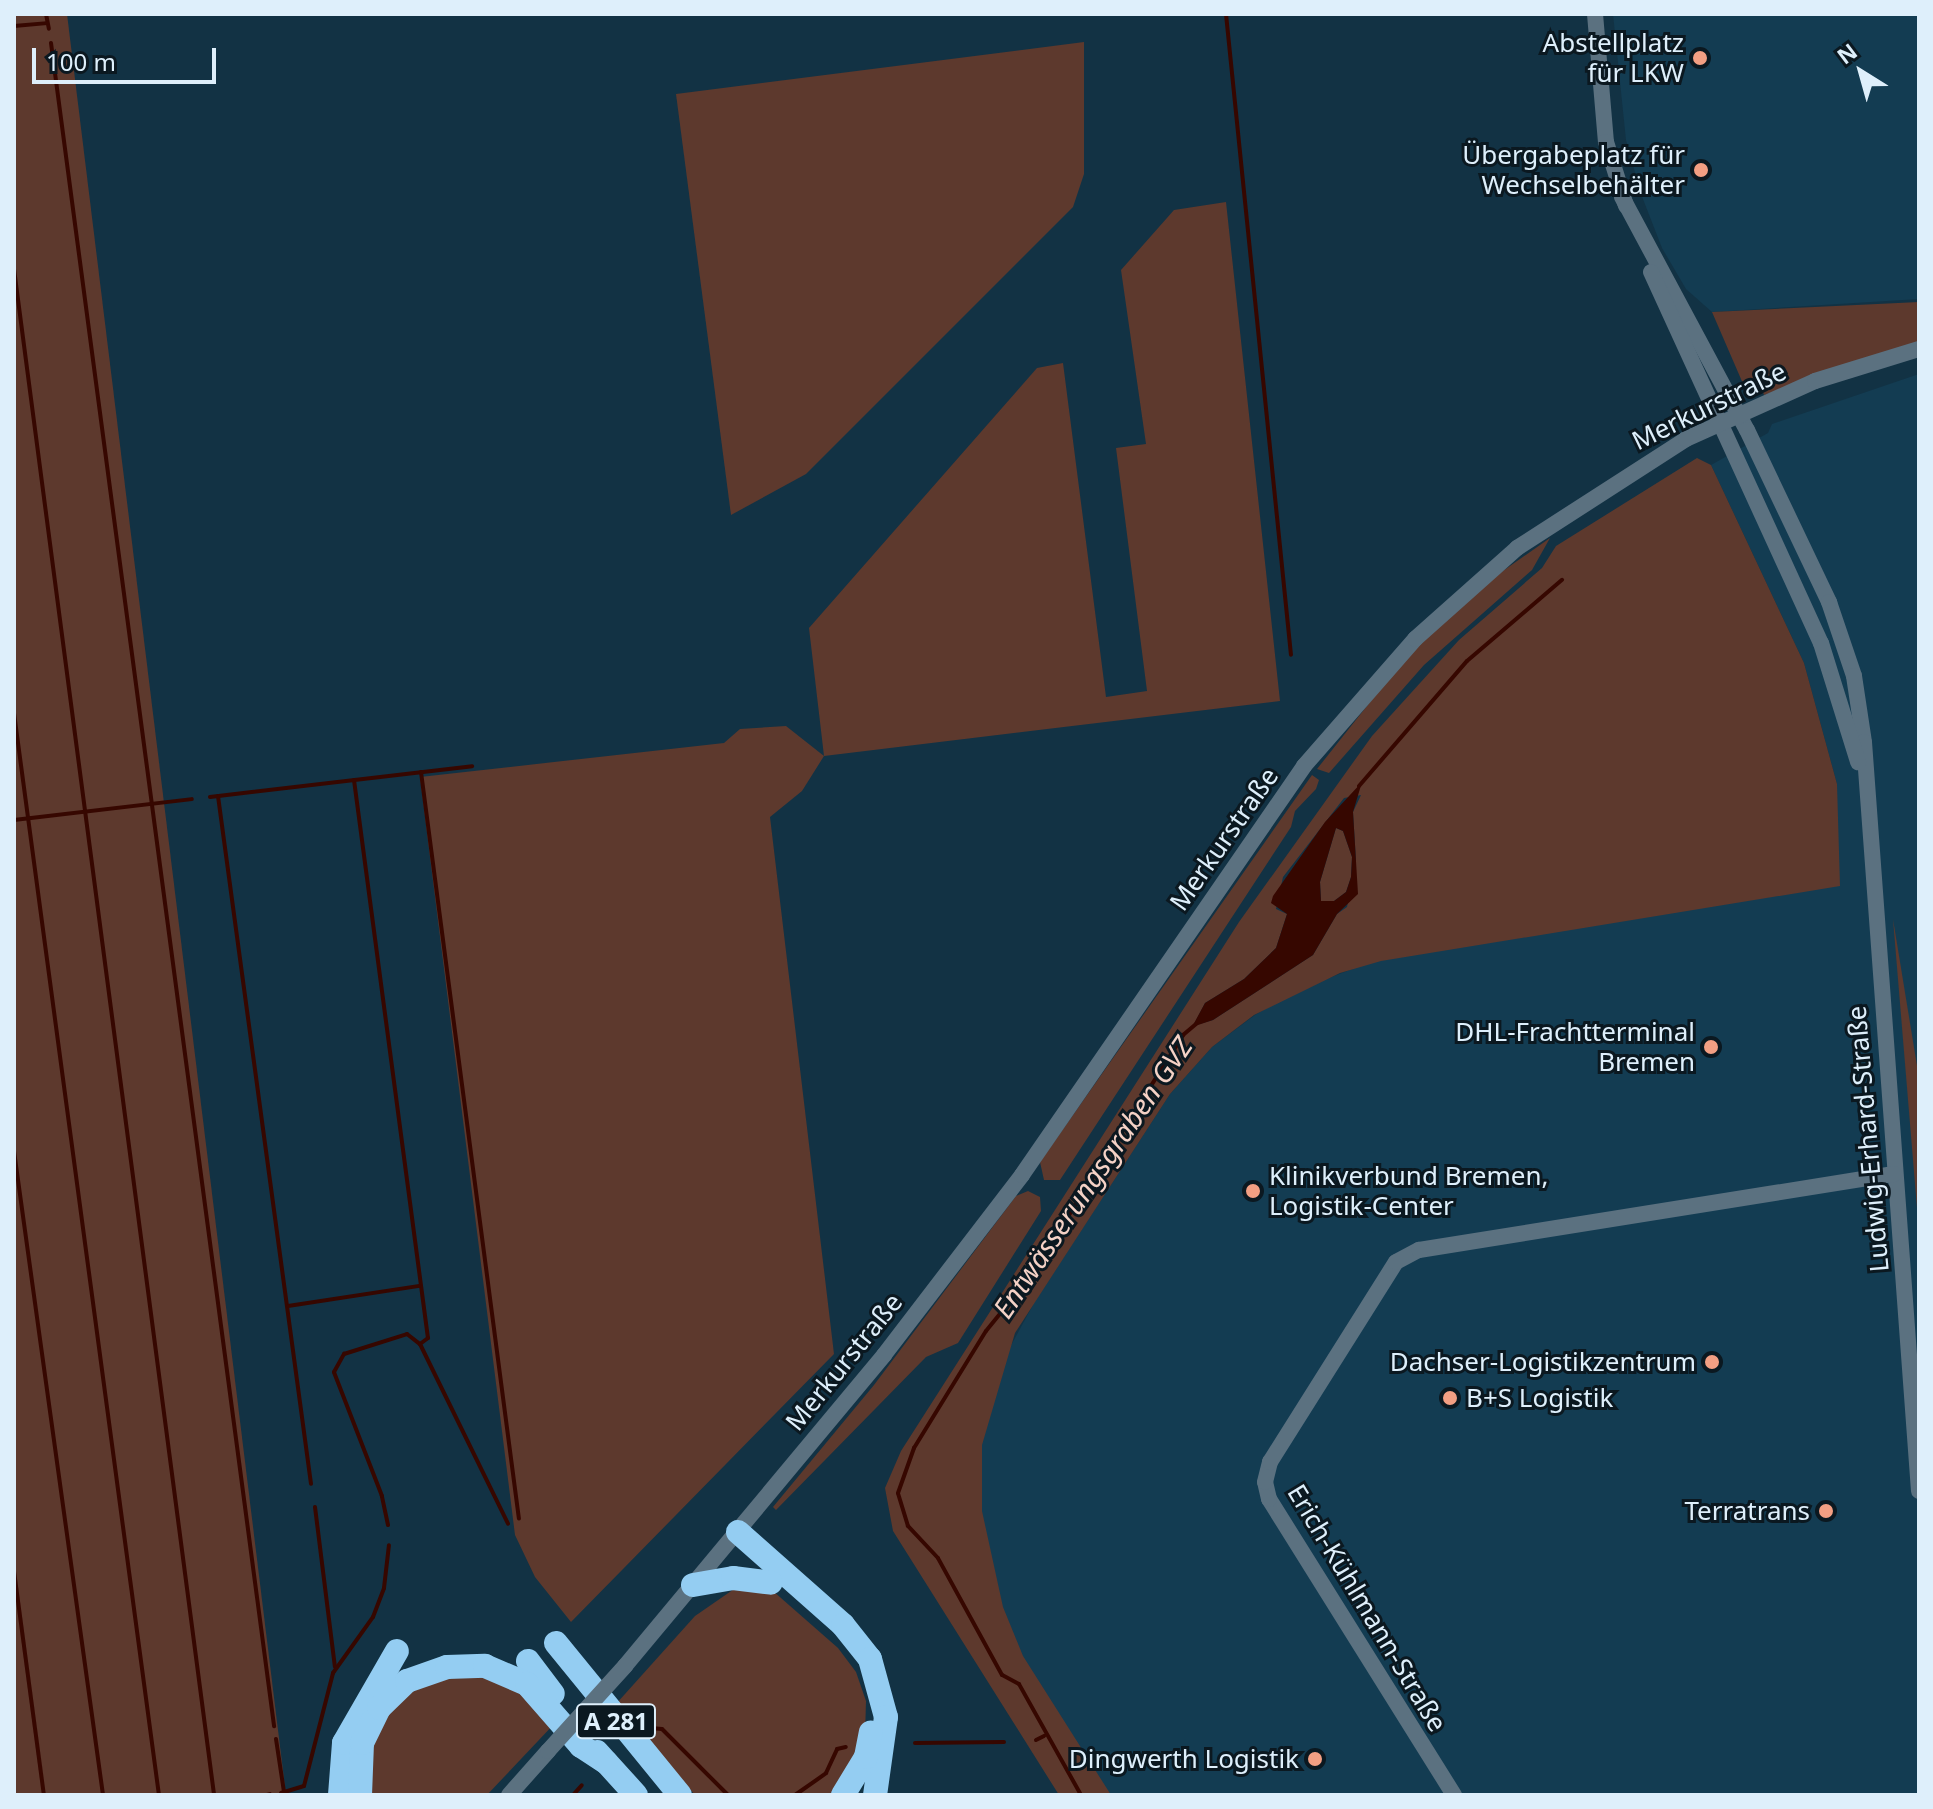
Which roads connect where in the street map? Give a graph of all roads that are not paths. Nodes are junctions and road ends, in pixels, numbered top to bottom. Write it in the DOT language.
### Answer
graph roads {
  1 [pos="1595,14"];
  2 [pos="1622,197"];
  3 [pos="1919,349"];
  4 [pos="1738,413"];
  5 [pos="1719,422"];
  6 [pos="1863,783"];
  7 [pos="1894,1174"];
  8 [pos="1919,1491"];
  9 [pos="733,1538"];
  10 [pos="771,1583"];
  11 [pos="693,1585"];
  12 [pos="556,1643"];
  13 [pos="397,1651"];
  14 [pos="528,1661"];
  15 [pos="606,1762"];
  16 [pos="340,1795"];
  17 [pos="360,1795"];
  18 [pos="509,1795"];
  19 [pos="636,1795"];
  20 [pos="680,1795"];
  21 [pos="843,1795"];
  22 [pos="875,1795"];
  23 [pos="1454,1795"];
  1 -- 2 [label="street"];
  2 -- 4 [label="street, Ludwig-Erhard-Straße"];
  2 -- 5 [label="street, Ludwig-Erhard-Straße"];
  3 -- 4 [label="street, Merkurstraße"];
  4 -- 5 [label="street, Merkurstraße"];
  4 -- 6 [label="street, Ludwig-Erhard-Straße"];
  5 -- 6 [label="street, Ludwig-Erhard-Straße"];
  5 -- 9 [label="street, Merkurstraße"];
  6 -- 7 [label="street, Ludwig-Erhard-Straße"];
  7 -- 8 [label="street, Ludwig-Erhard-Straße"];
  7 -- 23 [label="street, Erich-Kühlmann-Straße"];
  9 -- 10 [label="highway"];
  9 -- 11 [label="street, Merkurstraße"];
  9 -- 22 [label="highway"];
  10 -- 11 [label="highway"];
  10 -- 21 [label="highway"];
  11 -- 18 [label="street, Merkurstraße, bridge"];
  12 -- 20 [label="highway, A 281"];
  13 -- 16 [label="highway"];
  14 -- 15 [label="highway, A 281"];
  15 -- 17 [label="highway"];
  15 -- 19 [label="highway, A 281"];
}
